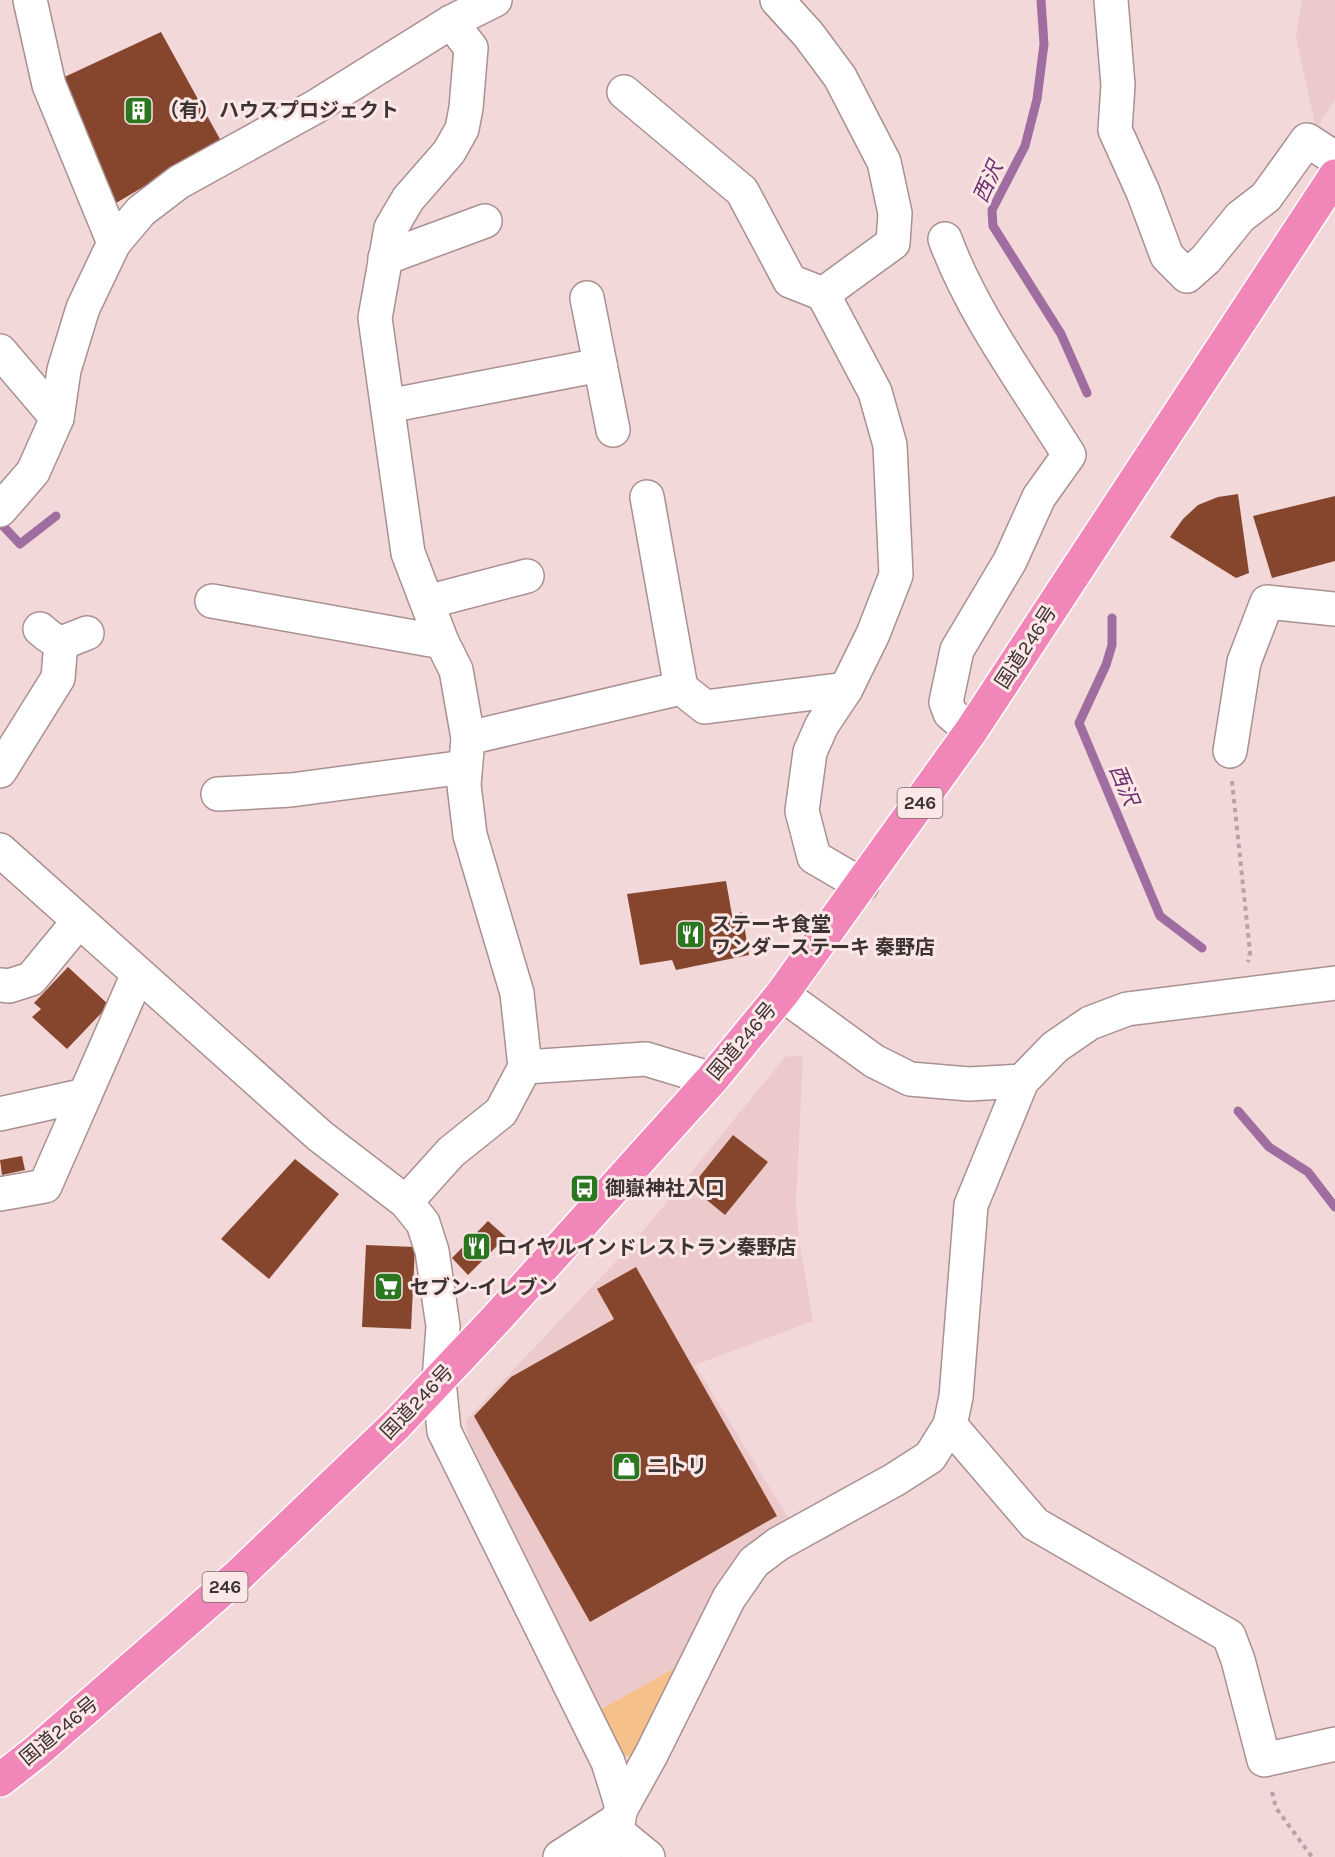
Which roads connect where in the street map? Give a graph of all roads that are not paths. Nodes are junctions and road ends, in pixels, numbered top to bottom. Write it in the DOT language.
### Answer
graph roads {
  1 [pos="30,0"];
  2 [pos="492,0"];
  3 [pos="777,0"];
  4 [pos="1111,0"];
  5 [pos="451,22"];
  6 [pos="624,92"];
  7 [pos="1333,183"];
  8 [pos="485,222"];
  9 [pos="945,239"];
  10 [pos="114,243"];
  11 [pos="385,258"];
  12 [pos="823,294"];
  13 [pos="586,298"];
  14 [pos="0,351"];
  15 [pos="600,365"];
  16 [pos="388,406"];
  17 [pos="57,418"];
  18 [pos="613,430"];
  19 [pos="647,497"];
  20 [pos="0,510"];
  21 [pos="527,576"];
  22 [pos="212,602"];
  23 [pos="426,602"];
  24 [pos="1335,609"];
  25 [pos="63,635"];
  26 [pos="442,642"];
  27 [pos="681,688"];
  28 [pos="846,689"];
  29 [pos="971,731"];
  30 [pos="1230,751"];
  31 [pos="467,752"];
  32 [pos="0,771"];
  33 [pos="218,794"];
  34 [pos="0,850"];
  35 [pos="862,885"];
  36 [pos="78,922"];
  37 [pos="138,974"];
  38 [pos="1335,983"];
  39 [pos="0,985"];
  40 [pos="782,994"];
  41 [pos="525,1067"];
  42 [pos="712,1079"];
  43 [pos="1022,1082"];
  44 [pos="85,1095"];
  45 [pos="0,1114"];
  46 [pos="0,1194"];
  47 [pos="406,1202"];
  48 [pos="440,1381"];
  49 [pos="950,1425"];
  50 [pos="1335,1744"];
  51 [pos="0,1780"];
  52 [pos="615,1828"];
  53 [pos="560,1857"];
  54 [pos="648,1857"];
  1 -- 10 [label="street"];
  2 -- 5 [label="street"];
  3 -- 12 [label="street"];
  4 -- 7 [label="street"];
  5 -- 10 [label="street"];
  5 -- 11 [label="street"];
  6 -- 12 [label="street"];
  7 -- 29 [label="highway, 国道246号 / 246"];
  8 -- 11 [label="street"];
  9 -- 29 [label="street"];
  10 -- 17 [label="street"];
  11 -- 16 [label="street"];
  12 -- 28 [label="street"];
  13 -- 15 [label="street"];
  14 -- 17 [label="street"];
  15 -- 16 [label="street"];
  15 -- 18 [label="street"];
  16 -- 23 [label="street"];
  17 -- 20 [label="street"];
  19 -- 27 [label="street"];
  21 -- 23 [label="street"];
  22 -- 26 [label="street"];
  23 -- 26 [label="street"];
  24 -- 30 [label="street"];
  25 -- 32 [label="street"];
  26 -- 31 [label="street"];
  27 -- 28 [label="street"];
  27 -- 31 [label="street"];
  28 -- 35 [label="street"];
  29 -- 35 [label="highway, 国道246号 / 246"];
  31 -- 33 [label="street"];
  31 -- 41 [label="street"];
  34 -- 36 [label="street"];
  35 -- 40 [label="highway, 国道246号 / 246"];
  36 -- 37 [label="street"];
  36 -- 39 [label="street"];
  37 -- 44 [label="street"];
  37 -- 47 [label="street"];
  38 -- 43 [label="street"];
  40 -- 42 [label="highway, 国道246号 / 246"];
  40 -- 43 [label="street"];
  41 -- 42 [label="street"];
  41 -- 47 [label="street"];
  42 -- 48 [label="highway, 国道246号 / 246"];
  43 -- 49 [label="street"];
  44 -- 45 [label="street"];
  44 -- 46 [label="street"];
  47 -- 48 [label="street"];
  48 -- 51 [label="highway, 国道246号 / 246"];
  48 -- 52 [label="street"];
  49 -- 50 [label="street"];
  49 -- 52 [label="street"];
  52 -- 53 [label="street"];
  52 -- 54 [label="street"];
}
